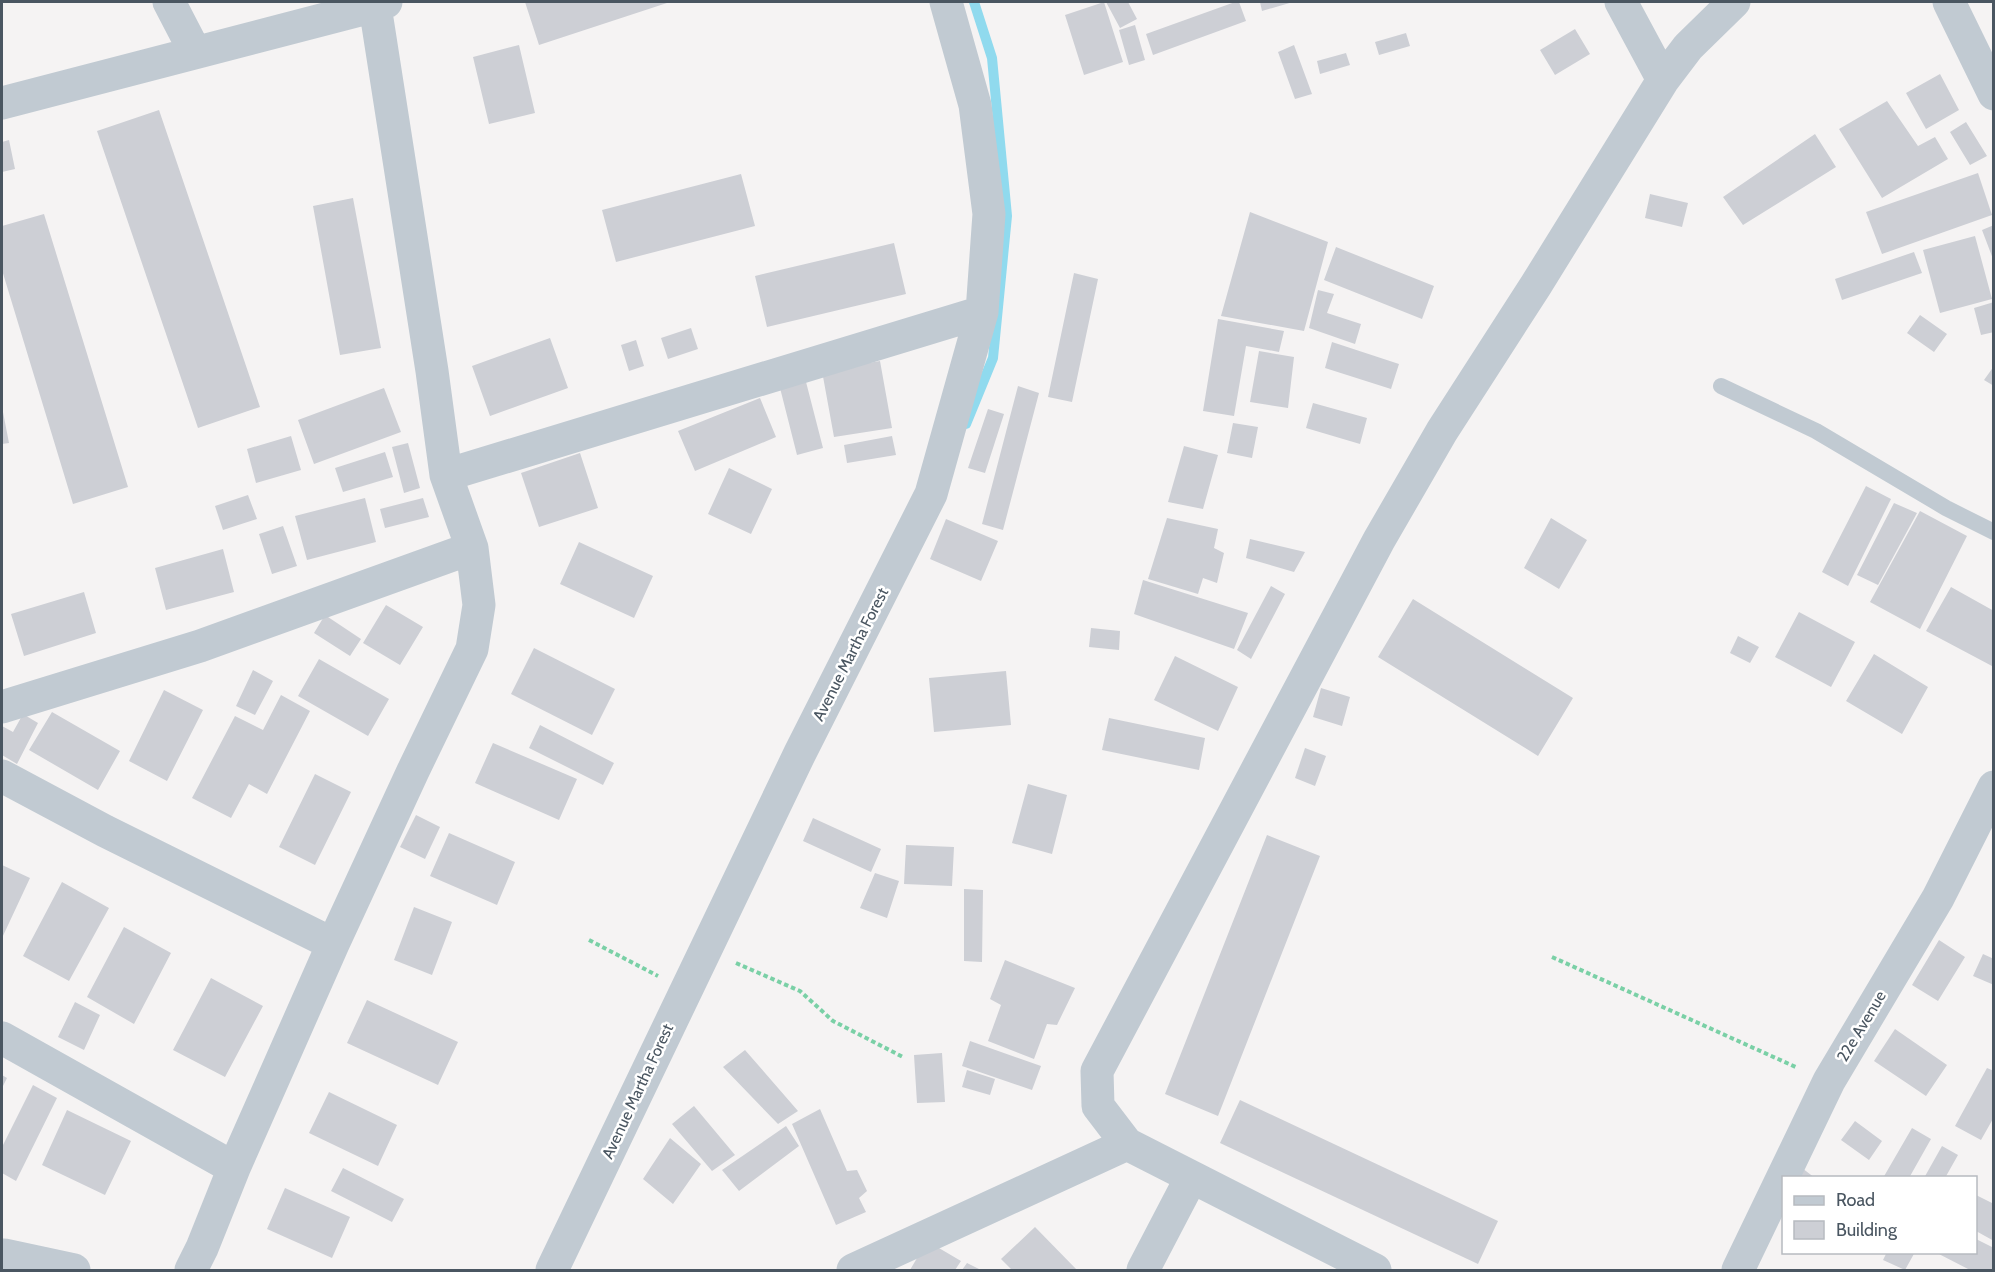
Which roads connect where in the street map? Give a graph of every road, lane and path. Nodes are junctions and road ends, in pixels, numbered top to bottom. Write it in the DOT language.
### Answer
graph roads {
  1 [pos="169,2"];
  2 [pos="946,2"];
  3 [pos="1621,2"];
  4 [pos="1734,2"];
  5 [pos="1949,2"];
  6 [pos="380,4"];
  7 [pos="195,52"];
  8 [pos="1664,80"];
  9 [pos="1994,94"];
  10 [pos="2,103"];
  11 [pos="982,312"];
  12 [pos="1721,386"];
  13 [pos="446,474"];
  14 [pos="1994,532"];
  15 [pos="472,548"];
  16 [pos="2,707"];
  17 [pos="2,777"];
  18 [pos="1994,787"];
  19 [pos="589,940"];
  20 [pos="333,944"];
  21 [pos="1552,957"];
  22 [pos="743,967"];
  23 [pos="685,990"];
  24 [pos="2,1038"];
  25 [pos="903,1057"];
  26 [pos="1829,1082"];
  27 [pos="1127,1144"];
  28 [pos="234,1168"];
  29 [pos="1784,1176"];
  30 [pos="1191,1178"];
  31 [pos="1782,1179"];
  32 [pos="2,1257"];
  33 [pos="74,1270"];
  34 [pos="191,1270"];
  35 [pos="552,1270"];
  36 [pos="853,1270"];
  37 [pos="1143,1270"];
  38 [pos="1376,1270"];
  39 [pos="1738,1270"];
  1 -- 7 [label="street"];
  2 -- 11 [label="street, Avenue Martha Forest"];
  3 -- 8 [label="street"];
  4 -- 8 [label="street"];
  5 -- 9 [label="street"];
  6 -- 7 [label="street"];
  6 -- 13 [label="street"];
  7 -- 10 [label="street"];
  8 -- 27 [label="street"];
  11 -- 13 [label="street"];
  11 -- 23 [label="street, Avenue Martha Forest"];
  12 -- 14 [label="lane"];
  13 -- 15 [label="street"];
  15 -- 16 [label="street"];
  15 -- 20 [label="street"];
  17 -- 20 [label="street"];
  18 -- 26 [label="street, 22e Avenue"];
  19 -- 23 [label="path"];
  20 -- 28 [label="street"];
  21 -- 26 [label="path"];
  22 -- 25 [label="path"];
  23 -- 35 [label="street, Avenue Martha Forest"];
  24 -- 28 [label="street"];
  26 -- 29 [label="street, 22e Avenue"];
  27 -- 30 [label="street"];
  27 -- 36 [label="street"];
  28 -- 34 [label="street"];
  30 -- 37 [label="street"];
  30 -- 38 [label="street"];
  31 -- 39 [label="street, 22e Avenue"];
  32 -- 33 [label="street"];
}
